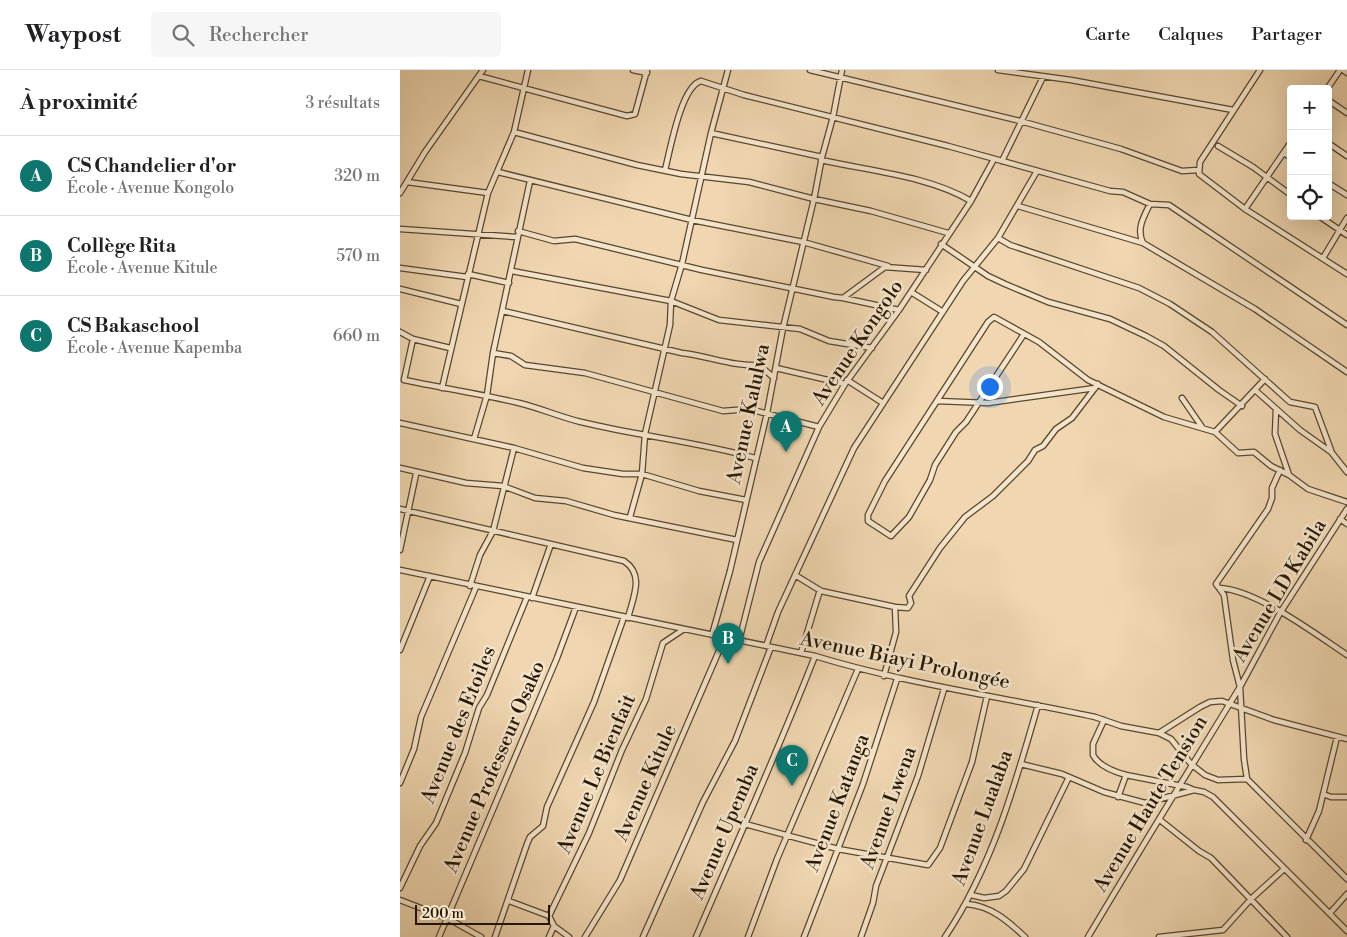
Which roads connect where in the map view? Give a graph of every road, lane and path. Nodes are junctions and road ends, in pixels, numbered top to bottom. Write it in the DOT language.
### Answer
graph roads {
  1 [pos="483,70"];
  2 [pos="528,70"];
  3 [pos="633,70"];
  4 [pos="728,70"];
  5 [pos="810,70"];
  6 [pos="842,70"];
  7 [pos="998,70"];
  8 [pos="1260,70"];
  9 [pos="1341,70"];
  10 [pos="647,72"];
  11 [pos="1347,73"];
  12 [pos="479,76"];
  13 [pos="1043,77"];
  14 [pos="840,78"];
  15 [pos="1330,85"];
  16 [pos="524,87"];
  17 [pos="724,88"];
  18 [pos="1332,103"];
  19 [pos="1232,110"];
  20 [pos="1347,113"];
  21 [pos="833,117"];
  22 [pos="1020,121"];
  23 [pos="514,132"];
  24 [pos="711,132"];
  25 [pos="1218,146"];
  26 [pos="1332,146"];
  27 [pos="1287,148"];
  28 [pos="1284,153"];
  29 [pos="1287,155"];
  30 [pos="1347,156"];
  31 [pos="822,158"];
  32 [pos="994,159"];
  33 [pos="1002,161"];
  34 [pos="665,170"];
  35 [pos="1198,170"];
  36 [pos="1037,171"];
  37 [pos="498,172"];
  38 [pos="701,176"];
  39 [pos="1268,178"];
  40 [pos="530,180"];
  41 [pos="407,182"];
  42 [pos="1332,186"];
  43 [pos="1287,192"];
  44 [pos="400,193"];
  45 [pos="488,193"];
  46 [pos="1347,196"];
  47 [pos="814,199"];
  48 [pos="971,201"];
  49 [pos="1150,204"];
  50 [pos="1018,206"];
  51 [pos="1246,209"];
  52 [pos="1347,218"];
  53 [pos="692,220"];
  54 [pos="1325,220"];
  55 [pos="400,229"];
  56 [pos="1340,230"];
  57 [pos="518,231"];
  58 [pos="948,234"];
  59 [pos="477,235"];
  60 [pos="1347,235"];
  61 [pos="517,237"];
  62 [pos="998,238"];
  63 [pos="803,242"];
  64 [pos="1143,242"];
  65 [pos="941,244"];
  66 [pos="1323,258"];
  67 [pos="682,264"];
  68 [pos="888,266"];
  69 [pos="975,266"];
  70 [pos="400,268"];
  71 [pos="512,270"];
  72 [pos="926,270"];
  73 [pos="1347,274"];
  74 [pos="467,276"];
  75 [pos="509,283"];
  76 [pos="794,288"];
  77 [pos="400,289"];
  78 [pos="911,292"];
  79 [pos="843,298"];
  80 [pos="671,301"];
  81 [pos="461,304"];
  82 [pos="899,310"];
  83 [pos="503,311"];
  84 [pos="943,312"];
  85 [pos="1347,325"];
  86 [pos="783,328"];
  87 [pos="400,332"];
  88 [pos="1024,334"];
  89 [pos="413,339"];
  90 [pos="450,348"];
  91 [pos="665,348"];
  92 [pos="872,348"];
  93 [pos="493,353"];
  94 [pos="776,368"];
  95 [pos="1347,372"];
  96 [pos="774,378"];
  97 [pos="1265,379"];
  98 [pos="402,380"];
  99 [pos="846,382"];
  100 [pos="1096,386"];
  101 [pos="442,388"];
  102 [pos="1255,390"];
  103 [pos="656,391"];
  104 [pos="487,395"];
  105 [pos="1182,398"];
  106 [pos="936,401"];
  107 [pos="883,403"];
  108 [pos="977,403"];
  109 [pos="1242,406"];
  110 [pos="1276,409"];
  111 [pos="767,413"];
  112 [pos="400,423"];
  113 [pos="819,427"];
  114 [pos="1202,427"];
  115 [pos="1215,432"];
  116 [pos="645,434"];
  117 [pos="474,439"];
  118 [pos="514,448"];
  119 [pos="1332,453"];
  120 [pos="755,458"];
  121 [pos="400,468"];
  122 [pos="1280,470"];
  123 [pos="1347,472"];
  124 [pos="416,474"];
  125 [pos="642,474"];
  126 [pos="1289,475"];
  127 [pos="503,486"];
  128 [pos="746,500"];
  129 [pos="1347,502"];
  130 [pos="400,509"];
  131 [pos="1347,509"];
  132 [pos="409,511"];
  133 [pos="630,517"];
  134 [pos="1340,519"];
  135 [pos="1347,524"];
  136 [pos="493,531"];
  137 [pos="737,540"];
  138 [pos="551,544"];
  139 [pos="400,550"];
  140 [pos="400,570"];
  141 [pos="796,575"];
  142 [pos="430,576"];
  143 [pos="470,586"];
  144 [pos="1218,586"];
  145 [pos="476,587"];
  146 [pos="820,590"];
  147 [pos="529,598"];
  148 [pos="576,607"];
  149 [pos="895,607"];
  150 [pos="1280,613"];
  151 [pos="626,617"];
  152 [pos="684,629"];
  153 [pos="712,635"];
  154 [pos="725,637"];
  155 [pos="739,641"];
  156 [pos="768,646"];
  157 [pos="400,650"];
  158 [pos="801,653"];
  159 [pos="1347,654"];
  160 [pos="815,656"];
  161 [pos="858,669"];
  162 [pos="884,676"];
  163 [pos="897,679"];
  164 [pos="1240,687"];
  165 [pos="944,689"];
  166 [pos="986,696"];
  167 [pos="1038,705"];
  168 [pos="1230,705"];
  169 [pos="1242,710"];
  170 [pos="1104,720"];
  171 [pos="1159,733"];
  172 [pos="1337,737"];
  173 [pos="1347,739"];
  174 [pos="1021,764"];
  175 [pos="1191,764"];
  176 [pos="1126,775"];
  177 [pos="1069,777"];
  178 [pos="1247,779"];
  179 [pos="400,783"];
  180 [pos="1178,785"];
  181 [pos="1194,790"];
  182 [pos="1323,794"];
  183 [pos="1118,797"];
  184 [pos="1172,797"];
  185 [pos="1347,797"];
  186 [pos="1160,820"];
  187 [pos="745,824"];
  188 [pos="789,836"];
  189 [pos="1306,840"];
  190 [pos="838,850"];
  191 [pos="887,858"];
  192 [pos="1284,868"];
  193 [pos="1347,879"];
  194 [pos="400,888"];
  195 [pos="1347,894"];
  196 [pos="971,895"];
  197 [pos="1251,898"];
  198 [pos="400,900"];
  199 [pos="509,902"];
  200 [pos="967,904"];
  201 [pos="1330,913"];
  202 [pos="549,916"];
  203 [pos="448,918"];
  204 [pos="554,926"];
  205 [pos="1347,931"];
  206 [pos="1185,936"];
  207 [pos="439,937"];
  208 [pos="481,937"];
  209 [pos="496,937"];
  210 [pos="549,937"];
  211 [pos="569,937"];
  212 [pos="585,937"];
  213 [pos="643,937"];
  214 [pos="696,937"];
  215 [pos="748,937"];
  216 [pos="804,937"];
  217 [pos="860,937"];
  218 [pos="945,937"];
  219 [pos="1025,937"];
  220 [pos="1088,937"];
  221 [pos="1159,937"];
  222 [pos="1288,937"];
  1 -- 12 [label="street"];
  2 -- 16 [label="street"];
  3 -- 10 [label="street"];
  4 -- 17 [label="street"];
  5 -- 14 [label="street"];
  6 -- 14 [label="street, Avenue Kalulwa"];
  7 -- 13 [label="street"];
  8 -- 19 [label="street"];
  9 -- 11 [label="street"];
  9 -- 15 [label="street"];
  10 -- 16 [label="street"];
  12 -- 16 [label="street"];
  12 -- 41 [label="street"];
  13 -- 19 [label="street"];
  13 -- 22 [label="street"];
  14 -- 21 [label="street, Avenue Kalulwa"];
  14 -- 22 [label="street"];
  16 -- 23 [label="street"];
  17 -- 21 [label="street"];
  17 -- 24 [label="street"];
  17 -- 34 [label="street"];
  18 -- 20 [label="street"];
  19 -- 35 [label="street"];
  21 -- 31 [label="street, Avenue Kalulwa"];
  21 -- 32 [label="street"];
  22 -- 33 [label="street"];
  22 -- 35 [label="street"];
  23 -- 34 [label="street"];
  23 -- 37 [label="street"];
  24 -- 31 [label="street"];
  24 -- 38 [label="street"];
  25 -- 39 [label="street"];
  26 -- 30 [label="street"];
  27 -- 28 [label="street"];
  28 -- 29 [label="street"];
  28 -- 39 [label="street"];
  31 -- 47 [label="street, Avenue Kalulwa"];
  31 -- 48 [label="street"];
  32 -- 33 [label="street"];
  32 -- 48 [label="street, Avenue Kongolo"];
  33 -- 36 [label="street"];
  34 -- 38 [label="street"];
  35 -- 51 [label="street"];
  36 -- 49 [label="street"];
  36 -- 50 [label="street"];
  37 -- 40 [label="street"];
  37 -- 45 [label="street"];
  38 -- 47 [label="street"];
  38 -- 53 [label="street"];
  39 -- 43 [label="street"];
  39 -- 51 [label="street"];
  40 -- 53 [label="street"];
  40 -- 57 [label="street"];
  41 -- 44 [label="street"];
  41 -- 45 [label="street"];
  42 -- 46 [label="street"];
  45 -- 59 [label="street"];
  47 -- 58 [label="street"];
  47 -- 63 [label="street, Avenue Kalulwa"];
  48 -- 58 [label="street, Avenue Kongolo"];
  49 -- 64 [label="street"];
  49 -- 85 [label="street"];
  50 -- 62 [label="street"];
  50 -- 64 [label="street"];
  51 -- 66 [label="street"];
  52 -- 56 [label="street"];
  53 -- 63 [label="street"];
  53 -- 67 [label="street"];
  54 -- 56 [label="street"];
  55 -- 59 [label="street"];
  56 -- 60 [label="street"];
  56 -- 66 [label="street"];
  57 -- 61 [label="street"];
  57 -- 67 [label="street"];
  58 -- 65 [label="street, Avenue Kongolo"];
  59 -- 61 [label="street"];
  59 -- 74 [label="street"];
  61 -- 71 [label="street"];
  62 -- 69 [label="street"];
  62 -- 97 [label="street"];
  63 -- 68 [label="street"];
  63 -- 76 [label="street, Avenue Kalulwa"];
  64 -- 95 [label="street"];
  65 -- 69 [label="street"];
  65 -- 72 [label="street, Avenue Kongolo"];
  66 -- 73 [label="street"];
  67 -- 76 [label="street"];
  67 -- 80 [label="street"];
  68 -- 72 [label="street"];
  68 -- 79 [label="street"];
  69 -- 84 [label="street"];
  69 -- 109 [label="street"];
  70 -- 74 [label="street"];
  71 -- 75 [label="street"];
  71 -- 80 [label="street"];
  72 -- 78 [label="street, Avenue Kongolo"];
  74 -- 75 [label="street"];
  74 -- 81 [label="street"];
  75 -- 83 [label="street"];
  76 -- 79 [label="street"];
  76 -- 86 [label="street, Avenue Kalulwa"];
  77 -- 81 [label="street"];
  78 -- 82 [label="street, Avenue Kongolo"];
  78 -- 84 [label="street"];
  79 -- 82 [label="street"];
  80 -- 86 [label="street"];
  80 -- 91 [label="street"];
  81 -- 90 [label="street"];
  82 -- 92 [label="street, Avenue Kongolo"];
  83 -- 91 [label="street"];
  83 -- 93 [label="street"];
  84 -- 107 [label="street"];
  86 -- 92 [label="street"];
  86 -- 94 [label="street, Avenue Kalulwa"];
  87 -- 89 [label="street"];
  88 -- 100 [label="street"];
  88 -- 106 [label="street"];
  88 -- 108 [label="street"];
  89 -- 90 [label="street"];
  89 -- 98 [label="street"];
  90 -- 101 [label="street"];
  91 -- 96 [label="street"];
  91 -- 103 [label="street"];
  92 -- 99 [label="street, Avenue Kongolo"];
  93 -- 103 [label="street"];
  93 -- 104 [label="street"];
  94 -- 96 [label="street, Avenue Kalulwa"];
  94 -- 99 [label="street"];
  96 -- 111 [label="street, Avenue Kalulwa"];
  97 -- 102 [label="street"];
  97 -- 119 [label="street"];
  98 -- 101 [label="street"];
  99 -- 107 [label="street"];
  99 -- 113 [label="street, Avenue Kongolo"];
  100 -- 108 [label="street"];
  100 -- 114 [label="street"];
  100 -- 149 [label="street"];
  101 -- 104 [label="street"];
  102 -- 109 [label="street"];
  102 -- 110 [label="street"];
  103 -- 111 [label="street"];
  103 -- 116 [label="street"];
  104 -- 116 [label="street"];
  104 -- 117 [label="street"];
  105 -- 114 [label="street"];
  106 -- 108 [label="street"];
  106 -- 108 [label="street"];
  107 -- 141 [label="street"];
  109 -- 115 [label="street"];
  110 -- 119 [label="street"];
  110 -- 126 [label="street"];
  111 -- 113 [label="street"];
  111 -- 120 [label="street, Avenue Kalulwa"];
  112 -- 117 [label="street"];
  113 -- 155 [label="street, Avenue Kongolo"];
  114 -- 115 [label="street"];
  115 -- 122 [label="street"];
  116 -- 120 [label="street"];
  116 -- 125 [label="street"];
  117 -- 118 [label="street"];
  118 -- 125 [label="street"];
  118 -- 127 [label="street"];
  119 -- 123 [label="street"];
  120 -- 128 [label="street, Avenue Kalulwa"];
  121 -- 124 [label="street"];
  122 -- 126 [label="street"];
  122 -- 144 [label="street"];
  124 -- 127 [label="street"];
  124 -- 132 [label="street"];
  125 -- 128 [label="street"];
  125 -- 133 [label="street"];
  126 -- 129 [label="street"];
  127 -- 133 [label="street"];
  127 -- 136 [label="street"];
  128 -- 137 [label="street, Avenue Kalulwa"];
  130 -- 132 [label="street"];
  131 -- 134 [label="street, Avenue LD Kabila"];
  132 -- 136 [label="street"];
  132 -- 139 [label="street"];
  133 -- 137 [label="street"];
  134 -- 135 [label="street"];
  134 -- 150 [label="street, Avenue LD Kabila"];
  136 -- 138 [label="street"];
  136 -- 143 [label="street"];
  137 -- 153 [label="street, Avenue Kalulwa"];
  138 -- 147 [label="street, Avenue des Etoiles"];
  138 -- 151 [label="street"];
  140 -- 142 [label="street, Avenue Biayi Prolongée"];
  141 -- 146 [label="street"];
  141 -- 156 [label="street"];
  142 -- 143 [label="street, Avenue Biayi Prolongée"];
  142 -- 157 [label="street"];
  143 -- 145 [label="street, Avenue Biayi Prolongée"];
  144 -- 150 [label="street"];
  144 -- 164 [label="street"];
  145 -- 147 [label="street, Avenue Biayi Prolongée"];
  145 -- 179 [label="street"];
  146 -- 149 [label="street"];
  146 -- 158 [label="street"];
  147 -- 148 [label="street, Avenue Biayi Prolongée"];
  147 -- 194 [label="street, Avenue des Etoiles"];
  148 -- 151 [label="street, Avenue Biayi Prolongée"];
  148 -- 203 [label="street, Avenue Professeur Osako"];
  149 -- 162 [label="street"];
  150 -- 159 [label="street"];
  150 -- 164 [label="street, Avenue LD Kabila"];
  151 -- 152 [label="street, Avenue Biayi Prolongée"];
  151 -- 199 [label="street"];
  152 -- 153 [label="street, Avenue Biayi Prolongée"];
  152 -- 202 [label="street, Avenue Le Bienfait"];
  153 -- 154 [label="street, Avenue Biayi Prolongée"];
  154 -- 155 [label="street, Avenue Biayi Prolongée"];
  154 -- 212 [label="street, Avenue Kitule"];
  155 -- 156 [label="street, Avenue Biayi Prolongée"];
  156 -- 158 [label="street, Avenue Biayi Prolongée"];
  156 -- 213 [label="street"];
  158 -- 160 [label="street, Avenue Biayi Prolongée"];
  160 -- 161 [label="street, Avenue Biayi Prolongée"];
  160 -- 187 [label="street, Avenue Upemba"];
  161 -- 162 [label="street, Avenue Biayi Prolongée"];
  161 -- 188 [label="street"];
  162 -- 163 [label="street, Avenue Biayi Prolongée"];
  163 -- 165 [label="street, Avenue Biayi Prolongée"];
  163 -- 190 [label="street, Avenue Katanga"];
  164 -- 168 [label="street, Avenue Haute Tension"];
  164 -- 169 [label="street, Avenue LD Kabila"];
  165 -- 166 [label="street, Avenue Biayi Prolongée"];
  165 -- 191 [label="street, Avenue Lwena"];
  166 -- 167 [label="street, Avenue Biayi Prolongée"];
  166 -- 191 [label="street"];
  167 -- 170 [label="street, Avenue Biayi Prolongée"];
  167 -- 174 [label="street, Avenue Lualaba"];
  168 -- 169 [label="street"];
  168 -- 171 [label="street"];
  168 -- 175 [label="street, Avenue Haute Tension"];
  169 -- 172 [label="street"];
  169 -- 178 [label="street, Avenue LD Kabila"];
  170 -- 171 [label="street, Avenue Biayi Prolongée"];
  170 -- 176 [label="street"];
  171 -- 175 [label="street, Avenue Biayi Prolongée"];
  172 -- 173 [label="street"];
  172 -- 182 [label="street"];
  174 -- 177 [label="street"];
  174 -- 196 [label="street, Avenue Lualaba"];
  175 -- 178 [label="street, Avenue Biayi Prolongée"];
  175 -- 180 [label="street, Avenue Haute Tension"];
  176 -- 180 [label="street"];
  176 -- 183 [label="street"];
  177 -- 183 [label="street"];
  177 -- 196 [label="street"];
  178 -- 189 [label="street"];
  180 -- 181 [label="street"];
  180 -- 184 [label="street, Avenue Haute Tension"];
  181 -- 184 [label="street"];
  181 -- 192 [label="street"];
  182 -- 185 [label="street"];
  182 -- 189 [label="street"];
  183 -- 184 [label="street"];
  184 -- 186 [label="street, Avenue Haute Tension"];
  186 -- 197 [label="street"];
  186 -- 220 [label="street, Avenue Haute Tension"];
  187 -- 188 [label="street"];
  187 -- 214 [label="street, Avenue Upemba"];
  188 -- 190 [label="street"];
  188 -- 215 [label="street"];
  189 -- 193 [label="street"];
  190 -- 191 [label="street"];
  190 -- 216 [label="street, Avenue Katanga"];
  191 -- 217 [label="street, Avenue Lwena"];
  192 -- 197 [label="street"];
  192 -- 201 [label="street"];
  195 -- 201 [label="street"];
  196 -- 200 [label="street, Avenue Lualaba"];
  197 -- 206 [label="street"];
  197 -- 222 [label="street"];
  198 -- 203 [label="street"];
  199 -- 202 [label="street"];
  199 -- 209 [label="street"];
  200 -- 218 [label="street, Avenue Lualaba"];
  200 -- 219 [label="street"];
  201 -- 205 [label="street"];
  202 -- 204 [label="street"];
  203 -- 207 [label="street, Avenue Professeur Osako"];
  203 -- 208 [label="street"];
  204 -- 210 [label="street"];
  204 -- 211 [label="street"];
  206 -- 221 [label="street"];
}
